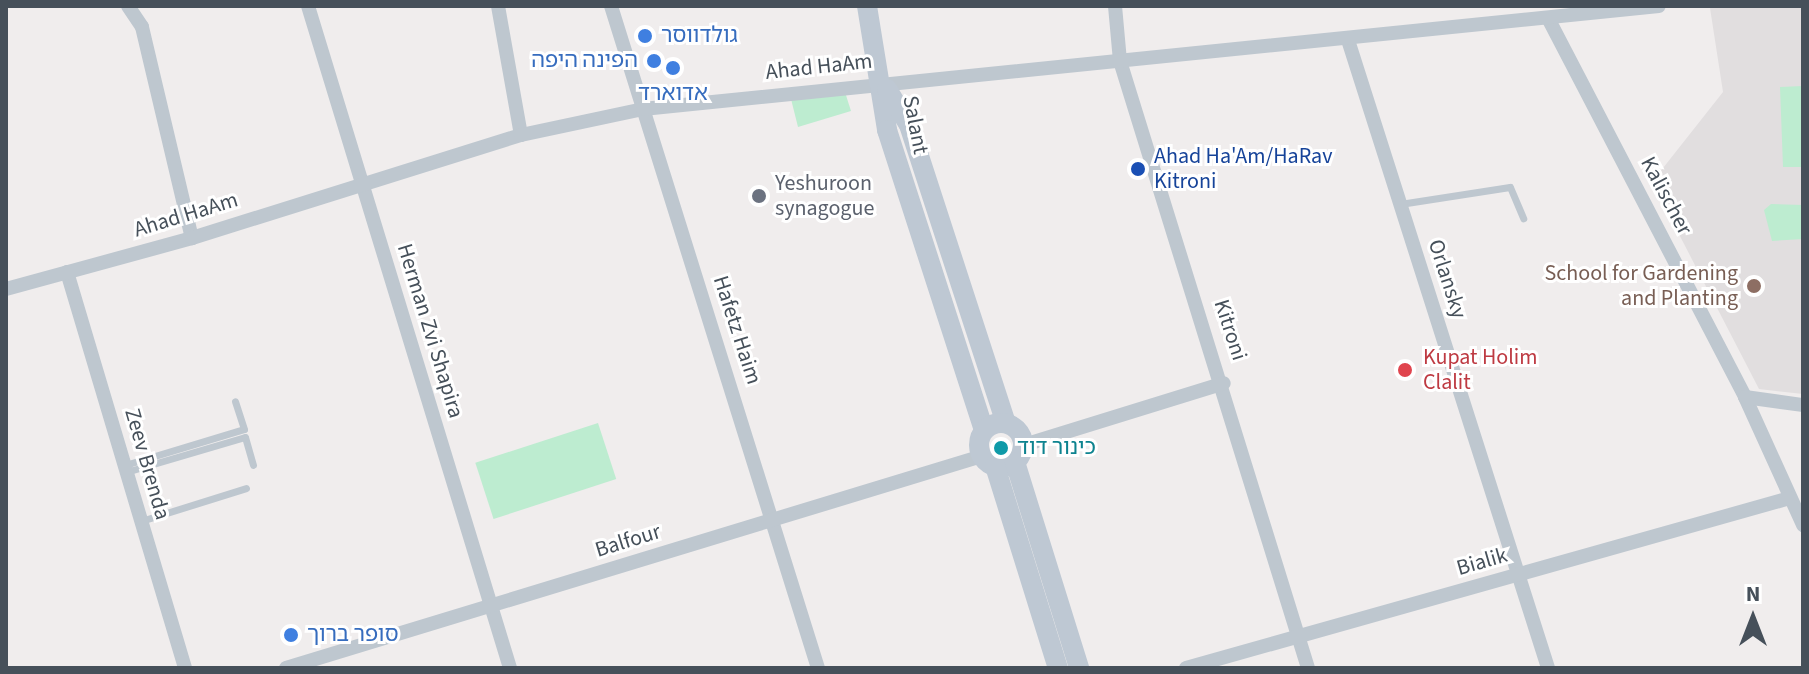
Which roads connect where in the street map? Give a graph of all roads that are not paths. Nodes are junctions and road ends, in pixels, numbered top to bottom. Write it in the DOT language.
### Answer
graph roads {
  1 [pos="128,6"];
  2 [pos="308,6"];
  3 [pos="498,6"];
  4 [pos="611,6"];
  5 [pos="867,6"];
  6 [pos="1115,6"];
  7 [pos="1659,6"];
  8 [pos="1549,20"];
  9 [pos="1348,40"];
  10 [pos="1120,61"];
  11 [pos="883,83"];
  12 [pos="643,109"];
  13 [pos="521,135"];
  14 [pos="362,184"];
  15 [pos="1400,204"];
  16 [pos="1523,218"];
  17 [pos="192,238"];
  18 [pos="67,272"];
  19 [pos="6,289"];
  20 [pos="1224,383"];
  21 [pos="1745,397"];
  22 [pos="235,401"];
  23 [pos="1803,405"];
  24 [pos="1006,423"];
  25 [pos="984,430"];
  26 [pos="1004,457"];
  27 [pos="253,465"];
  28 [pos="126,468"];
  29 [pos="246,488"];
  30 [pos="1790,498"];
  31 [pos="775,519"];
  32 [pos="141,521"];
  33 [pos="1803,525"];
  34 [pos="1518,575"];
  35 [pos="491,605"];
  36 [pos="1298,637"];
  37 [pos="185,668"];
  38 [pos="286,668"];
  39 [pos="510,668"];
  40 [pos="818,668"];
  41 [pos="1058,668"];
  42 [pos="1079,668"];
  43 [pos="1186,668"];
  44 [pos="1308,668"];
  45 [pos="1548,668"];
  1 -- 17 [label="street"];
  2 -- 14 [label="street, Herman Zvi Shapira"];
  3 -- 13 [label="street"];
  4 -- 12 [label="street, Hafetz Haim"];
  5 -- 11 [label="street"];
  6 -- 10 [label="street, Kitroni"];
  7 -- 8 [label="street, Ahad HaAm"];
  8 -- 9 [label="street, Ahad HaAm"];
  8 -- 21 [label="street, Kalischer"];
  9 -- 10 [label="street, Ahad HaAm"];
  9 -- 15 [label="street, Orlansky"];
  10 -- 11 [label="street, Ahad HaAm"];
  10 -- 20 [label="street, Kitroni"];
  11 -- 12 [label="street, Ahad HaAm"];
  11 -- 24 [label="street, Salant"];
  11 -- 25 [label="street, Salant"];
  12 -- 13 [label="street, Ahad HaAm"];
  12 -- 31 [label="street, Hafetz Haim"];
  13 -- 14 [label="street, Ahad HaAm"];
  14 -- 17 [label="street, Ahad HaAm"];
  14 -- 35 [label="street, Herman Zvi Shapira"];
  15 -- 16 [label="lane"];
  15 -- 34 [label="street, Orlansky"];
  17 -- 18 [label="street, Ahad HaAm"];
  18 -- 19 [label="street, Ahad HaAm"];
  18 -- 28 [label="street, Zeev Brenda"];
  20 -- 26 [label="street, Balfour"];
  20 -- 36 [label="street, Kitroni"];
  21 -- 23 [label="street"];
  21 -- 30 [label="street, Kalischer"];
  22 -- 28 [label="lane"];
  24 -- 25 [label="street"];
  24 -- 26 [label="street"];
  25 -- 26 [label="street"];
  26 -- 31 [label="street, Balfour"];
  26 -- 41 [label="street"];
  26 -- 42 [label="street"];
  27 -- 28 [label="lane"];
  28 -- 32 [label="street, Zeev Brenda"];
  29 -- 32 [label="lane"];
  30 -- 33 [label="street, Kalischer"];
  30 -- 34 [label="street, Bialik"];
  31 -- 35 [label="street, Balfour"];
  31 -- 40 [label="street, Hafetz Haim"];
  32 -- 37 [label="street, Zeev Brenda"];
  34 -- 36 [label="street, Bialik"];
  34 -- 45 [label="street, Orlansky"];
  35 -- 38 [label="street, Balfour"];
  35 -- 39 [label="street, Herman Zvi Shapira"];
  36 -- 43 [label="street, Bialik"];
  36 -- 44 [label="street, Kitroni"];
}
